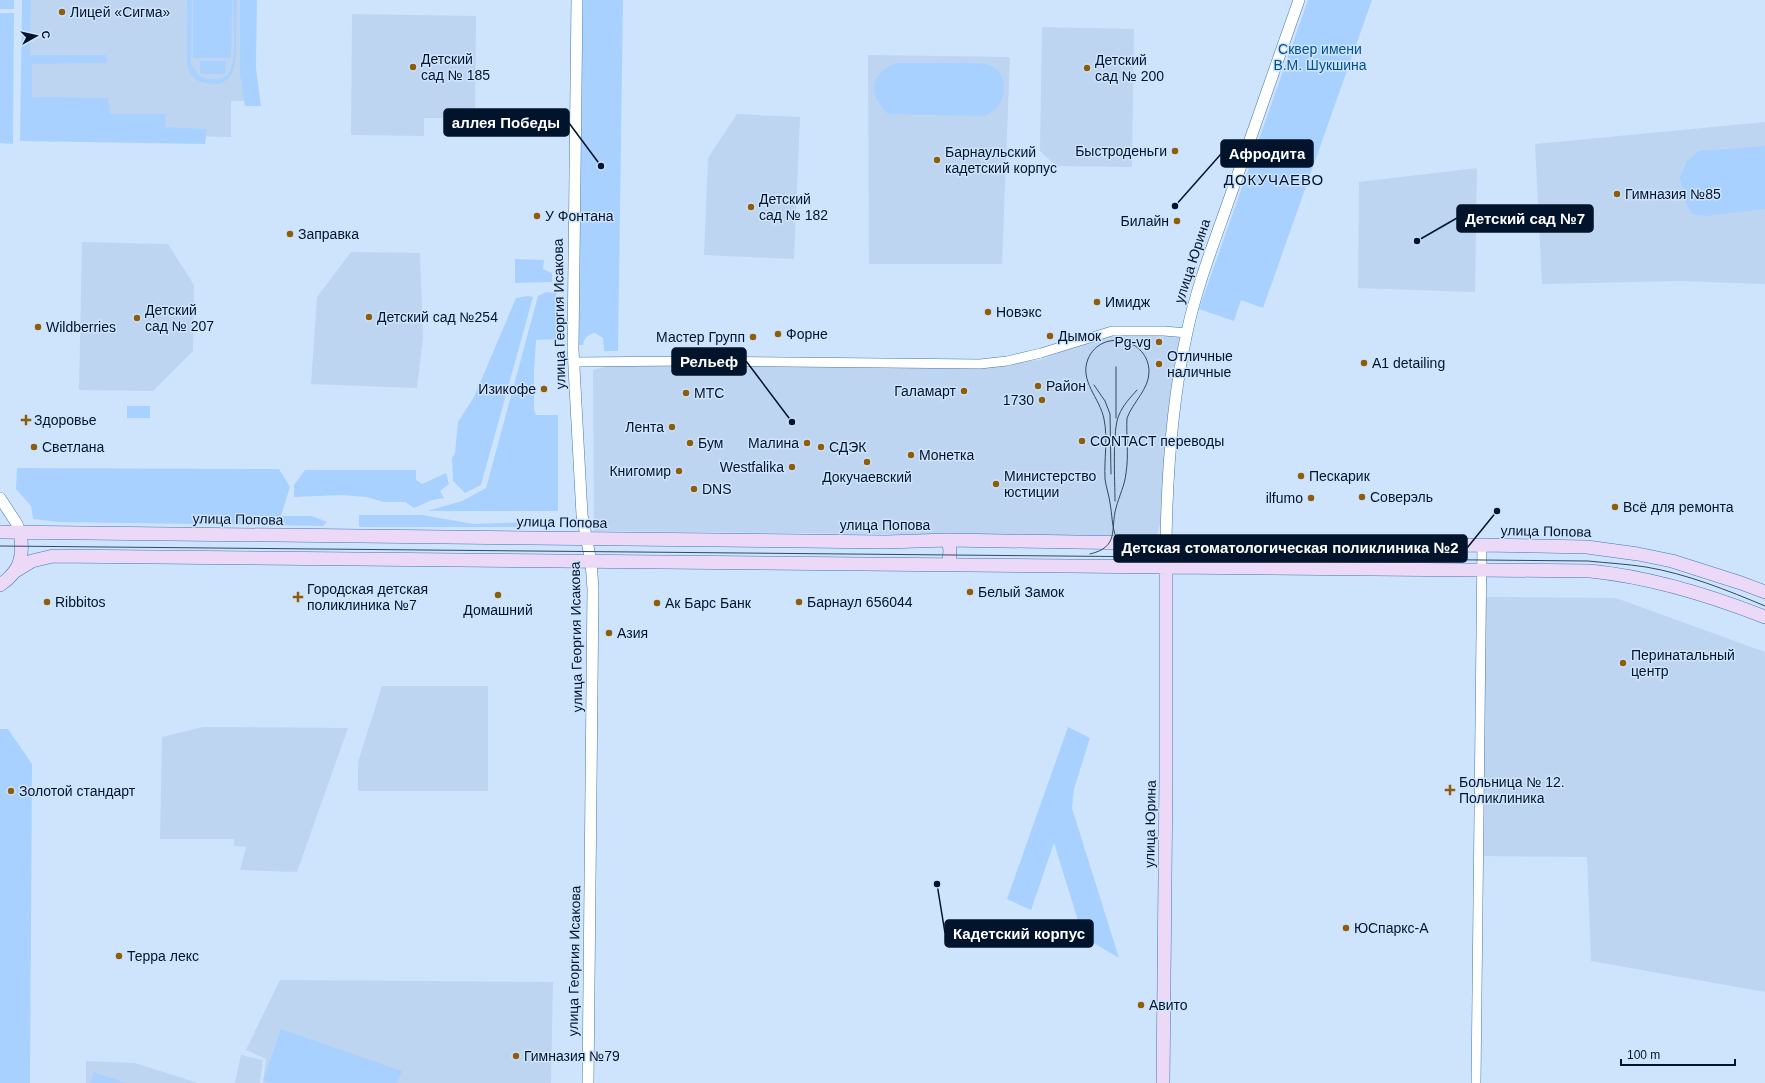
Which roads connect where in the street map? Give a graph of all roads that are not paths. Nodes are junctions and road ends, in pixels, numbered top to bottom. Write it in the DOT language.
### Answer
graph roads {
  1 [pos="577,0"];
  2 [pos="1299,0"];
  3 [pos="1187,333"];
  4 [pos="574,362"];
  5 [pos="0,498"];
  6 [pos="0,532"];
  7 [pos="20,532"];
  8 [pos="587,538"];
  9 [pos="948,540"];
  10 [pos="1166,543"];
  11 [pos="1482,546"];
  12 [pos="591,562"];
  13 [pos="949,564"];
  14 [pos="1167,566"];
  15 [pos="1482,570"];
  16 [pos="14,572"];
  17 [pos="0,585"];
  18 [pos="1765,592"];
  19 [pos="1765,617"];
  20 [pos="588,1083"];
  21 [pos="1163,1083"];
  22 [pos="1476,1083"];
  1 -- 4 [label="street, улица Георгия Исакова"];
  2 -- 3 [label="street, улица Юрина"];
  3 -- 4 [label="street"];
  3 -- 10 [label="street, улица Юрина"];
  4 -- 8 [label="street, улица Георгия Исакова"];
  5 -- 7 [label="street"];
  6 -- 7 [label="main road, улица Попова"];
  7 -- 8 [label="main road, улица Попова"];
  7 -- 16 [label="main road"];
  8 -- 9 [label="main road, улица Попова"];
  8 -- 12 [label="street, улица Георгия Исакова"];
  9 -- 10 [label="main road, улица Попова"];
  9 -- 13 [label="main road"];
  10 -- 11 [label="main road, улица Попова"];
  10 -- 14 [label="main road, улица Юрина"];
  11 -- 15 [label="street"];
  11 -- 18 [label="main road, улица Попова"];
  12 -- 13 [label="main road"];
  12 -- 16 [label="main road"];
  12 -- 20 [label="street, улица Георгия Исакова"];
  13 -- 14 [label="main road"];
  14 -- 15 [label="main road"];
  14 -- 21 [label="main road, улица Юрина"];
  15 -- 19 [label="main road"];
  15 -- 22 [label="street"];
  16 -- 17 [label="main road"];
}
